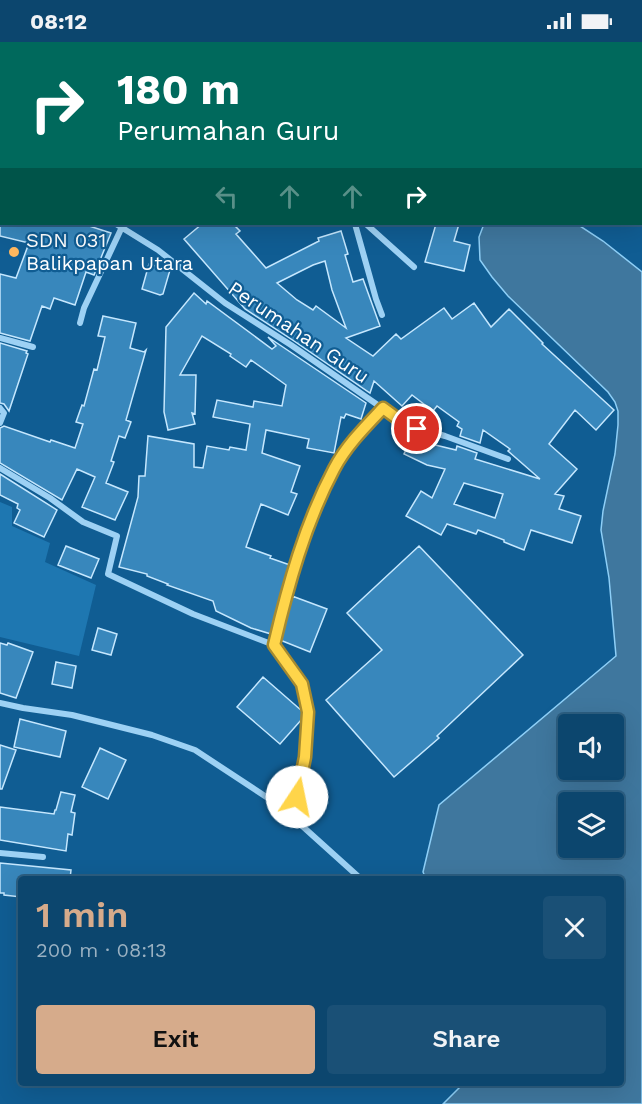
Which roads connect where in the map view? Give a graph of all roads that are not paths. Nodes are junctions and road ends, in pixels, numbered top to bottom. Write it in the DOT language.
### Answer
graph roads {
  1 [pos="119,225"];
  2 [pos="355,225"];
  3 [pos="367,225"];
  4 [pos="414,267"];
  5 [pos="382,315"];
  6 [pos="80,323"];
  7 [pos="0,338"];
  8 [pos="33,347"];
  9 [pos="0,408"];
  10 [pos="383,408"];
  11 [pos="0,423"];
  12 [pos="508,459"];
  13 [pos="0,468"];
  14 [pos="274,645"];
  15 [pos="0,703"];
  16 [pos="293,817"];
  17 [pos="0,853"];
  18 [pos="43,858"];
  19 [pos="357,876"];
  1 -- 6 [label="street"];
  1 -- 10 [label="street, Perumahan Guru"];
  2 -- 5 [label="street"];
  3 -- 4 [label="street"];
  7 -- 8 [label="street"];
  9 -- 11 [label="street"];
  10 -- 12 [label="street, Perumahan Guru"];
  10 -- 14 [label="street"];
  13 -- 14 [label="street"];
  14 -- 16 [label="street"];
  15 -- 16 [label="street"];
  16 -- 19 [label="street"];
  17 -- 18 [label="street"];
}
